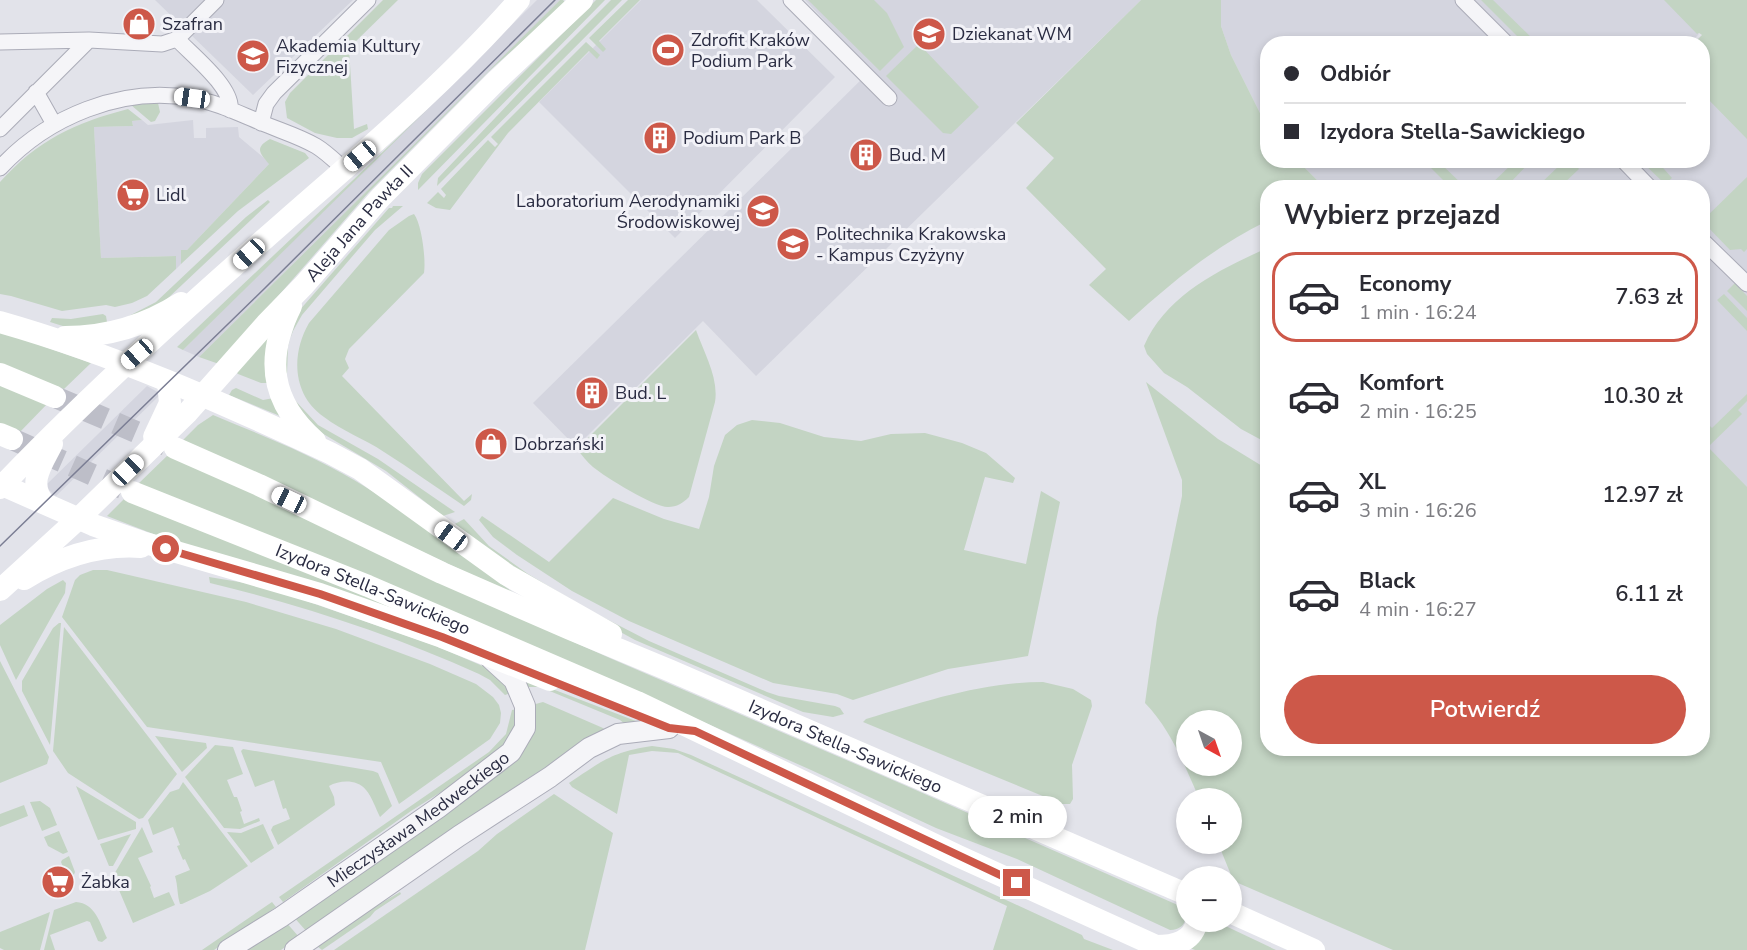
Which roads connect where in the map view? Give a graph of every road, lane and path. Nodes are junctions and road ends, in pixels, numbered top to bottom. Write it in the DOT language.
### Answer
graph roads {
  1 [pos="216,0"];
  2 [pos="368,0"];
  3 [pos="519,0"];
  4 [pos="582,0"];
  5 [pos="790,0"];
  6 [pos="1463,0"];
  7 [pos="1498,36"];
  8 [pos="177,39"];
  9 [pos="89,40"];
  10 [pos="0,42"];
  11 [pos="36,92"];
  12 [pos="889,98"];
  13 [pos="230,110"];
  14 [pos="261,123"];
  15 [pos="54,124"];
  16 [pos="0,129"];
  17 [pos="0,168"];
  18 [pos="1631,168"];
  19 [pos="344,169"];
  20 [pos="1642,180"];
  21 [pos="1710,248"];
  22 [pos="233,269"];
  23 [pos="304,285"];
  24 [pos="1747,285"];
  25 [pos="0,322"];
  26 [pos="52,337"];
  27 [pos="124,365"];
  28 [pos="0,374"];
  29 [pos="168,382"];
  30 [pos="55,397"];
  31 [pos="202,397"];
  32 [pos="59,430"];
  33 [pos="175,448"];
  34 [pos="330,453"];
  35 [pos="145,454"];
  36 [pos="1,485"];
  37 [pos="132,492"];
  38 [pos="44,503"];
  39 [pos="78,519"];
  40 [pos="172,550"];
  41 [pos="0,591"];
  42 [pos="486,655"];
  43 [pos="671,671"];
  44 [pos="669,728"];
  45 [pos="695,731"];
  46 [pos="1176,890"];
  47 [pos="1242,918"];
  48 [pos="1193,932"];
  49 [pos="1160,948"];
  50 [pos="228,950"];
  51 [pos="295,950"];
  52 [pos="1314,950"];
  1 -- 8 [label="street"];
  2 -- 14 [label="street"];
  3 -- 19 [label="main road"];
  4 -- 23 [label="main road, Aleja Jana Pawła II"];
  5 -- 12 [label="street"];
  6 -- 7 [label="street"];
  8 -- 9 [label="street"];
  8 -- 13 [label="street"];
  9 -- 10 [label="street"];
  9 -- 11 [label="street"];
  11 -- 15 [label="street"];
  11 -- 16 [label="street"];
  13 -- 14 [label="street"];
  13 -- 15 [label="street"];
  14 -- 19 [label="street"];
  15 -- 17 [label="street"];
  18 -- 20 [label="street"];
  19 -- 22 [label="main road"];
  21 -- 24 [label="street"];
  22 -- 26 [label="main road"];
  22 -- 27 [label="main road"];
  23 -- 31 [label="main road, Aleja Jana Pawła II"];
  23 -- 34 [label="main road"];
  25 -- 26 [label="main road"];
  26 -- 27 [label="main road"];
  27 -- 29 [label="main road"];
  27 -- 32 [label="main road"];
  28 -- 30 [label="main road"];
  29 -- 31 [label="main road"];
  29 -- 35 [label="main road, Aleja Jana Pawła II"];
  31 -- 34 [label="main road"];
  31 -- 35 [label="main road, Aleja Jana Pawła II"];
  32 -- 36 [label="main road"];
  32 -- 38 [label="main road"];
  33 -- 43 [label="main road, Izydora Stella-Sawickiego"];
  34 -- 43 [label="main road"];
  35 -- 39 [label="main road, Aleja Jana Pawła II"];
  36 -- 38 [label="main road"];
  37 -- 45 [label="main road, Izydora Stella-Sawickiego"];
  38 -- 39 [label="main road"];
  39 -- 40 [label="main road"];
  39 -- 41 [label="main road, Aleja Jana Pawła II"];
  40 -- 41 [label="main road"];
  40 -- 42 [label="main road"];
  42 -- 44 [label="main road"];
  42 -- 50 [label="street, Mieczysława Medweckiego"];
  43 -- 46 [label="main road, Izydora Stella-Sawickiego"];
  44 -- 45 [label="main road"];
  44 -- 51 [label="street, Mieczysława Medweckiego"];
  45 -- 49 [label="main road, Izydora Stella-Sawickiego"];
  47 -- 52 [label="main road"];
  48 -- 49 [label="main road"];
}
